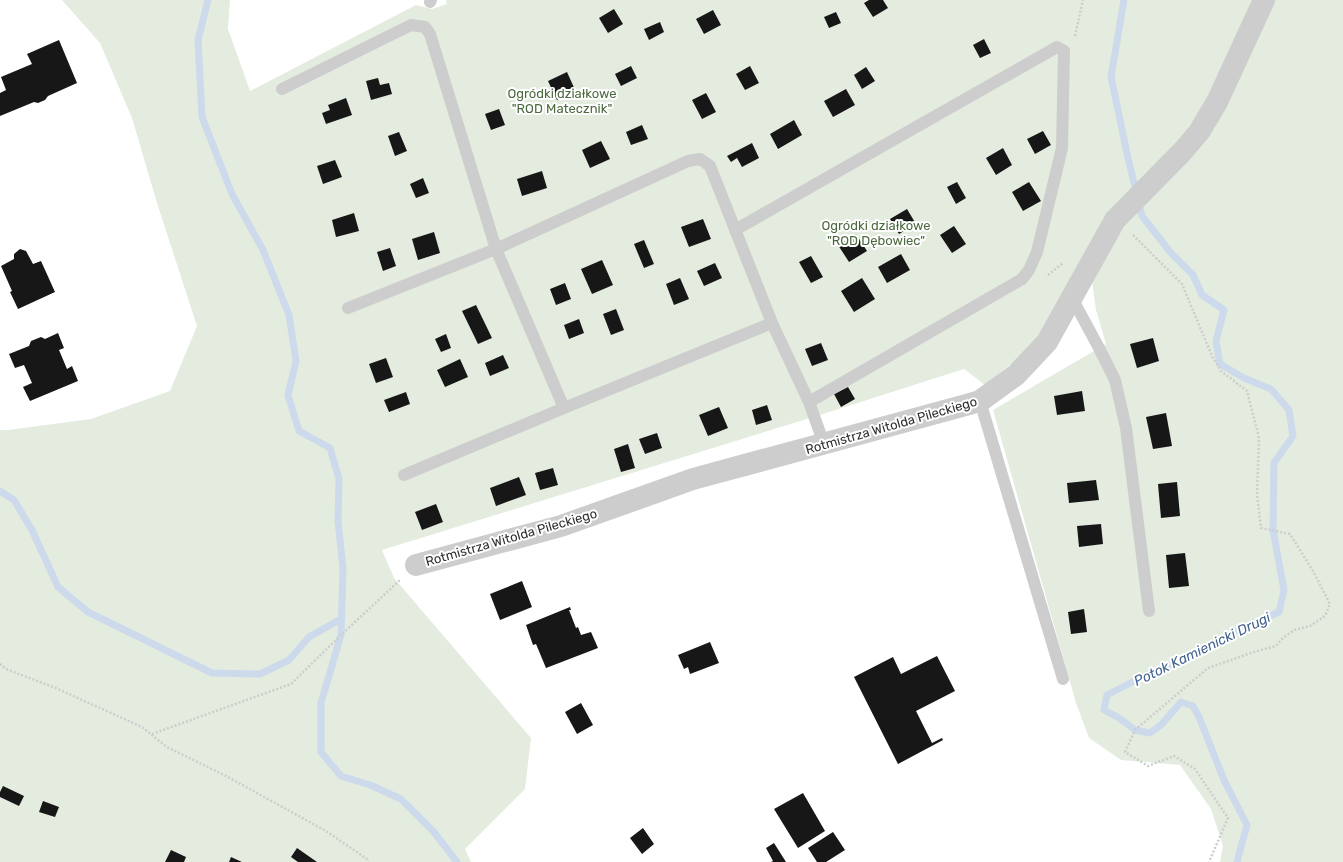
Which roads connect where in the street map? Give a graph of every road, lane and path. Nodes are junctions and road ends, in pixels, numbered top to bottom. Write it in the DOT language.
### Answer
graph roads {
  1 [pos="1083,0"];
  2 [pos="1264,0"];
  3 [pos="1074,38"];
  4 [pos="282,89"];
  5 [pos="1114,222"];
  6 [pos="735,230"];
  7 [pos="496,249"];
  8 [pos="1066,261"];
  9 [pos="1048,275"];
  10 [pos="1072,298"];
  11 [pos="348,308"];
  12 [pos="772,323"];
  13 [pos="980,401"];
  14 [pos="809,402"];
  15 [pos="564,408"];
  16 [pos="824,444"];
  17 [pos="404,475"];
  18 [pos="416,565"];
  19 [pos="1149,611"];
  20 [pos="0,664"];
  21 [pos="1062,678"];
  22 [pos="152,734"];
  23 [pos="368,862"];
  24 [pos="1208,862"];
  1 -- 3 [label="path"];
  2 -- 5 [label="street, Rotmistrza Witolda Pileckiego"];
  4 -- 7 [label="lane"];
  5 -- 10 [label="street, Rotmistrza Witolda Pileckiego"];
  5 -- 24 [label="path"];
  6 -- 7 [label="lane"];
  6 -- 12 [label="lane"];
  6 -- 14 [label="lane"];
  7 -- 11 [label="lane"];
  7 -- 15 [label="lane"];
  8 -- 9 [label="path"];
  10 -- 13 [label="street, Rotmistrza Witolda Pileckiego"];
  10 -- 19 [label="lane"];
  12 -- 14 [label="lane"];
  12 -- 15 [label="lane"];
  13 -- 16 [label="street, Rotmistrza Witolda Pileckiego"];
  13 -- 21 [label="lane"];
  14 -- 16 [label="lane"];
  15 -- 17 [label="lane"];
  16 -- 18 [label="street, Rotmistrza Witolda Pileckiego"];
  18 -- 22 [label="path"];
  20 -- 22 [label="path"];
  22 -- 23 [label="path"];
}
